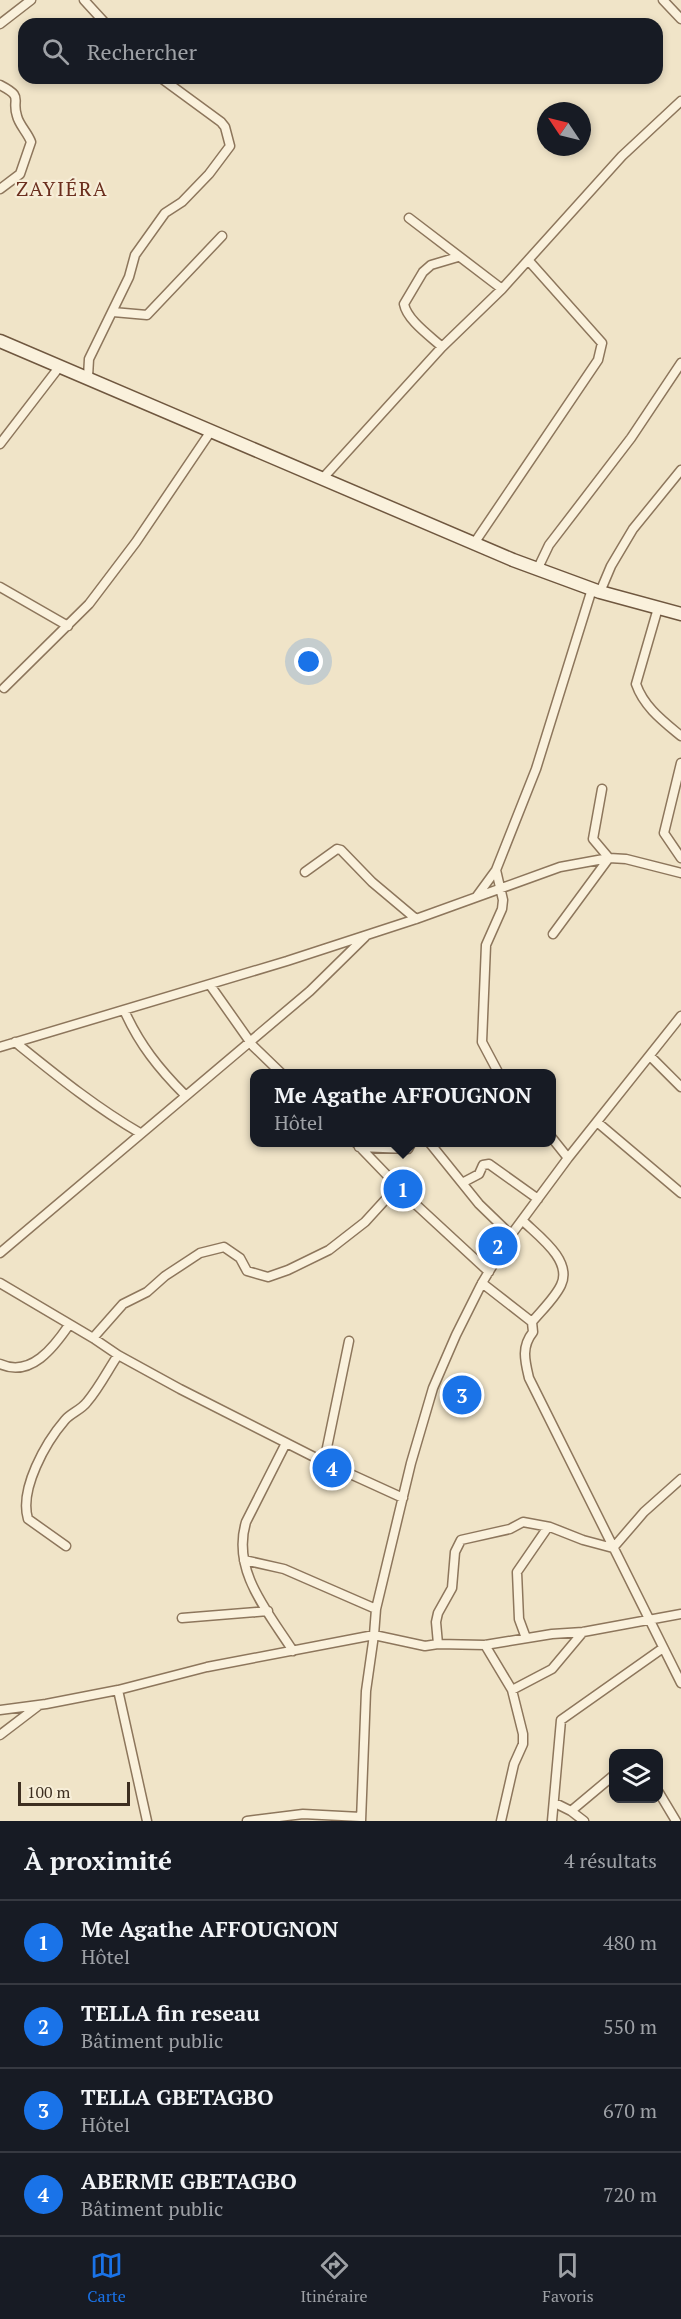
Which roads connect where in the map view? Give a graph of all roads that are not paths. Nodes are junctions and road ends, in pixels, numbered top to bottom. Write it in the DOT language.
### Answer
graph roads {
  1 [pos="31,0"];
  2 [pos="84,0"];
  3 [pos="663,0"];
  4 [pos="100,18"];
  5 [pos="681,18"];
  6 [pos="0,24"];
  7 [pos="169,84"];
  8 [pos="0,85"];
  9 [pos="681,101"];
  10 [pos="0,189"];
  11 [pos="409,218"];
  12 [pos="222,236"];
  13 [pos="458,257"];
  14 [pos="529,261"];
  15 [pos="502,290"];
  16 [pos="113,312"];
  17 [pos="0,341"];
  18 [pos="442,347"];
  19 [pos="681,363"];
  20 [pos="60,366"];
  21 [pos="88,376"];
  22 [pos="211,431"];
  23 [pos="0,444"];
  24 [pos="681,470"];
  25 [pos="322,478"];
  26 [pos="475,542"];
  27 [pos="538,568"];
  28 [pos="0,587"];
  29 [pos="596,591"];
  30 [pos="658,608"];
  31 [pos="681,614"];
  32 [pos="68,626"];
  33 [pos="4,688"];
  34 [pos="681,736"];
  35 [pos="681,763"];
  36 [pos="602,789"];
  37 [pos="609,858"];
  38 [pos="681,858"];
  39 [pos="496,870"];
  40 [pos="305,873"];
  41 [pos="681,873"];
  42 [pos="500,888"];
  43 [pos="477,896"];
  44 [pos="416,919"];
  45 [pos="554,934"];
  46 [pos="367,935"];
  47 [pos="210,985"];
  48 [pos="124,1010"];
  49 [pos="681,1016"];
  50 [pos="249,1040"];
  51 [pos="15,1042"];
  52 [pos="0,1047"];
  53 [pos="650,1056"];
  54 [pos="277,1069"];
  55 [pos="497,1069"];
  56 [pos="681,1087"];
  57 [pos="185,1095"];
  58 [pos="597,1122"];
  59 [pos="140,1133"];
  60 [pos="556,1143"];
  61 [pos="359,1147"];
  62 [pos="382,1147"];
  63 [pos="409,1147"];
  64 [pos="432,1147"];
  65 [pos="568,1158"];
  66 [pos="462,1183"];
  67 [pos="681,1193"];
  68 [pos="538,1198"];
  69 [pos="411,1200"];
  70 [pos="522,1220"];
  71 [pos="511,1235"];
  72 [pos="0,1253"];
  73 [pos="489,1272"];
  74 [pos="0,1283"];
  75 [pos="482,1283"];
  76 [pos="532,1322"];
  77 [pos="69,1325"];
  78 [pos="93,1338"];
  79 [pos="349,1341"];
  80 [pos="118,1355"];
  81 [pos="0,1364"];
  82 [pos="286,1443"];
  83 [pos="324,1462"];
  84 [pos="681,1479"];
  85 [pos="403,1498"];
  86 [pos="548,1527"];
  87 [pos="66,1546"];
  88 [pos="613,1548"];
  89 [pos="244,1560"];
  90 [pos="376,1609"];
  91 [pos="268,1611"];
  92 [pos="681,1614"];
  93 [pos="182,1618"];
  94 [pos="649,1621"];
  95 [pos="583,1632"];
  96 [pos="374,1635"];
  97 [pos="526,1638"];
  98 [pos="438,1644"];
  99 [pos="485,1645"];
  100 [pos="663,1647"];
  101 [pos="293,1651"];
  102 [pos="681,1683"];
  103 [pos="118,1690"];
  104 [pos="512,1690"];
  105 [pos="39,1705"];
  106 [pos="0,1710"];
  107 [pos="0,1735"];
  108 [pos="609,1779"];
  109 [pos="663,1800"];
  110 [pos="555,1803"];
  111 [pos="571,1811"];
  112 [pos="361,1819"];
  113 [pos="147,1821"];
  114 [pos="247,1821"];
  115 [pos="501,1821"];
  116 [pos="552,1821"];
  117 [pos="584,1821"];
  118 [pos="674,1821"];
  1 -- 6 [label="street"];
  2 -- 4 [label="street"];
  3 -- 5 [label="street"];
  7 -- 16 [label="street"];
  8 -- 10 [label="street"];
  9 -- 14 [label="street"];
  11 -- 13 [label="street"];
  12 -- 16 [label="street"];
  13 -- 15 [label="street"];
  13 -- 18 [label="street"];
  14 -- 15 [label="street"];
  14 -- 26 [label="street"];
  15 -- 18 [label="street"];
  16 -- 21 [label="street"];
  17 -- 20 [label="main road"];
  18 -- 25 [label="street"];
  19 -- 27 [label="street"];
  20 -- 21 [label="main road"];
  20 -- 23 [label="street"];
  21 -- 22 [label="main road"];
  22 -- 25 [label="main road"];
  22 -- 32 [label="street"];
  24 -- 29 [label="street"];
  25 -- 26 [label="main road"];
  26 -- 27 [label="main road"];
  27 -- 29 [label="main road"];
  28 -- 32 [label="street"];
  29 -- 30 [label="main road"];
  29 -- 39 [label="street"];
  30 -- 31 [label="main road"];
  30 -- 34 [label="street"];
  32 -- 33 [label="street"];
  35 -- 38 [label="street"];
  36 -- 37 [label="street"];
  37 -- 41 [label="street"];
  37 -- 42 [label="street"];
  37 -- 45 [label="street"];
  39 -- 42 [label="street"];
  39 -- 43 [label="street"];
  40 -- 44 [label="street"];
  42 -- 43 [label="street"];
  42 -- 55 [label="street"];
  43 -- 44 [label="street"];
  44 -- 46 [label="street"];
  46 -- 47 [label="street"];
  46 -- 50 [label="street"];
  47 -- 48 [label="street"];
  47 -- 50 [label="street"];
  48 -- 51 [label="street"];
  48 -- 57 [label="street"];
  49 -- 53 [label="street"];
  50 -- 54 [label="street"];
  50 -- 57 [label="street"];
  51 -- 52 [label="street"];
  51 -- 59 [label="street"];
  53 -- 56 [label="street"];
  53 -- 58 [label="street"];
  57 -- 59 [label="street"];
  58 -- 65 [label="street"];
  58 -- 67 [label="street"];
  59 -- 72 [label="street"];
  60 -- 65 [label="street"];
  61 -- 69 [label="street"];
  62 -- 63 [label="street"];
  64 -- 66 [label="street"];
  65 -- 68 [label="street"];
  66 -- 68 [label="street"];
  66 -- 71 [label="street"];
  68 -- 70 [label="street"];
  69 -- 73 [label="street"];
  69 -- 78 [label="street"];
  70 -- 71 [label="street"];
  70 -- 76 [label="street"];
  71 -- 73 [label="street"];
  73 -- 75 [label="street"];
  74 -- 77 [label="street"];
  75 -- 76 [label="street"];
  75 -- 85 [label="street"];
  76 -- 88 [label="street"];
  77 -- 78 [label="street"];
  77 -- 81 [label="street"];
  78 -- 80 [label="street"];
  79 -- 83 [label="street"];
  80 -- 82 [label="street"];
  80 -- 87 [label="street"];
  82 -- 83 [label="street"];
  82 -- 89 [label="street"];
  83 -- 85 [label="street"];
  84 -- 88 [label="street"];
  85 -- 90 [label="street"];
  86 -- 88 [label="street"];
  86 -- 97 [label="street"];
  86 -- 98 [label="street"];
  88 -- 94 [label="street"];
  89 -- 90 [label="street"];
  89 -- 91 [label="street"];
  90 -- 96 [label="street"];
  91 -- 93 [label="street"];
  91 -- 101 [label="street"];
  92 -- 94 [label="street"];
  94 -- 95 [label="street"];
  94 -- 100 [label="street"];
  95 -- 97 [label="street"];
  95 -- 104 [label="street"];
  96 -- 98 [label="street"];
  96 -- 101 [label="street"];
  96 -- 112 [label="street"];
  97 -- 99 [label="street"];
  98 -- 99 [label="street"];
  99 -- 104 [label="street"];
  100 -- 102 [label="street"];
  100 -- 110 [label="street"];
  101 -- 103 [label="street"];
  103 -- 105 [label="street"];
  103 -- 113 [label="street"];
  104 -- 115 [label="street"];
  105 -- 106 [label="street"];
  105 -- 107 [label="street"];
  108 -- 111 [label="street"];
  109 -- 118 [label="street"];
  110 -- 111 [label="street"];
  110 -- 116 [label="street"];
  111 -- 117 [label="street"];
  112 -- 114 [label="street"];
}
